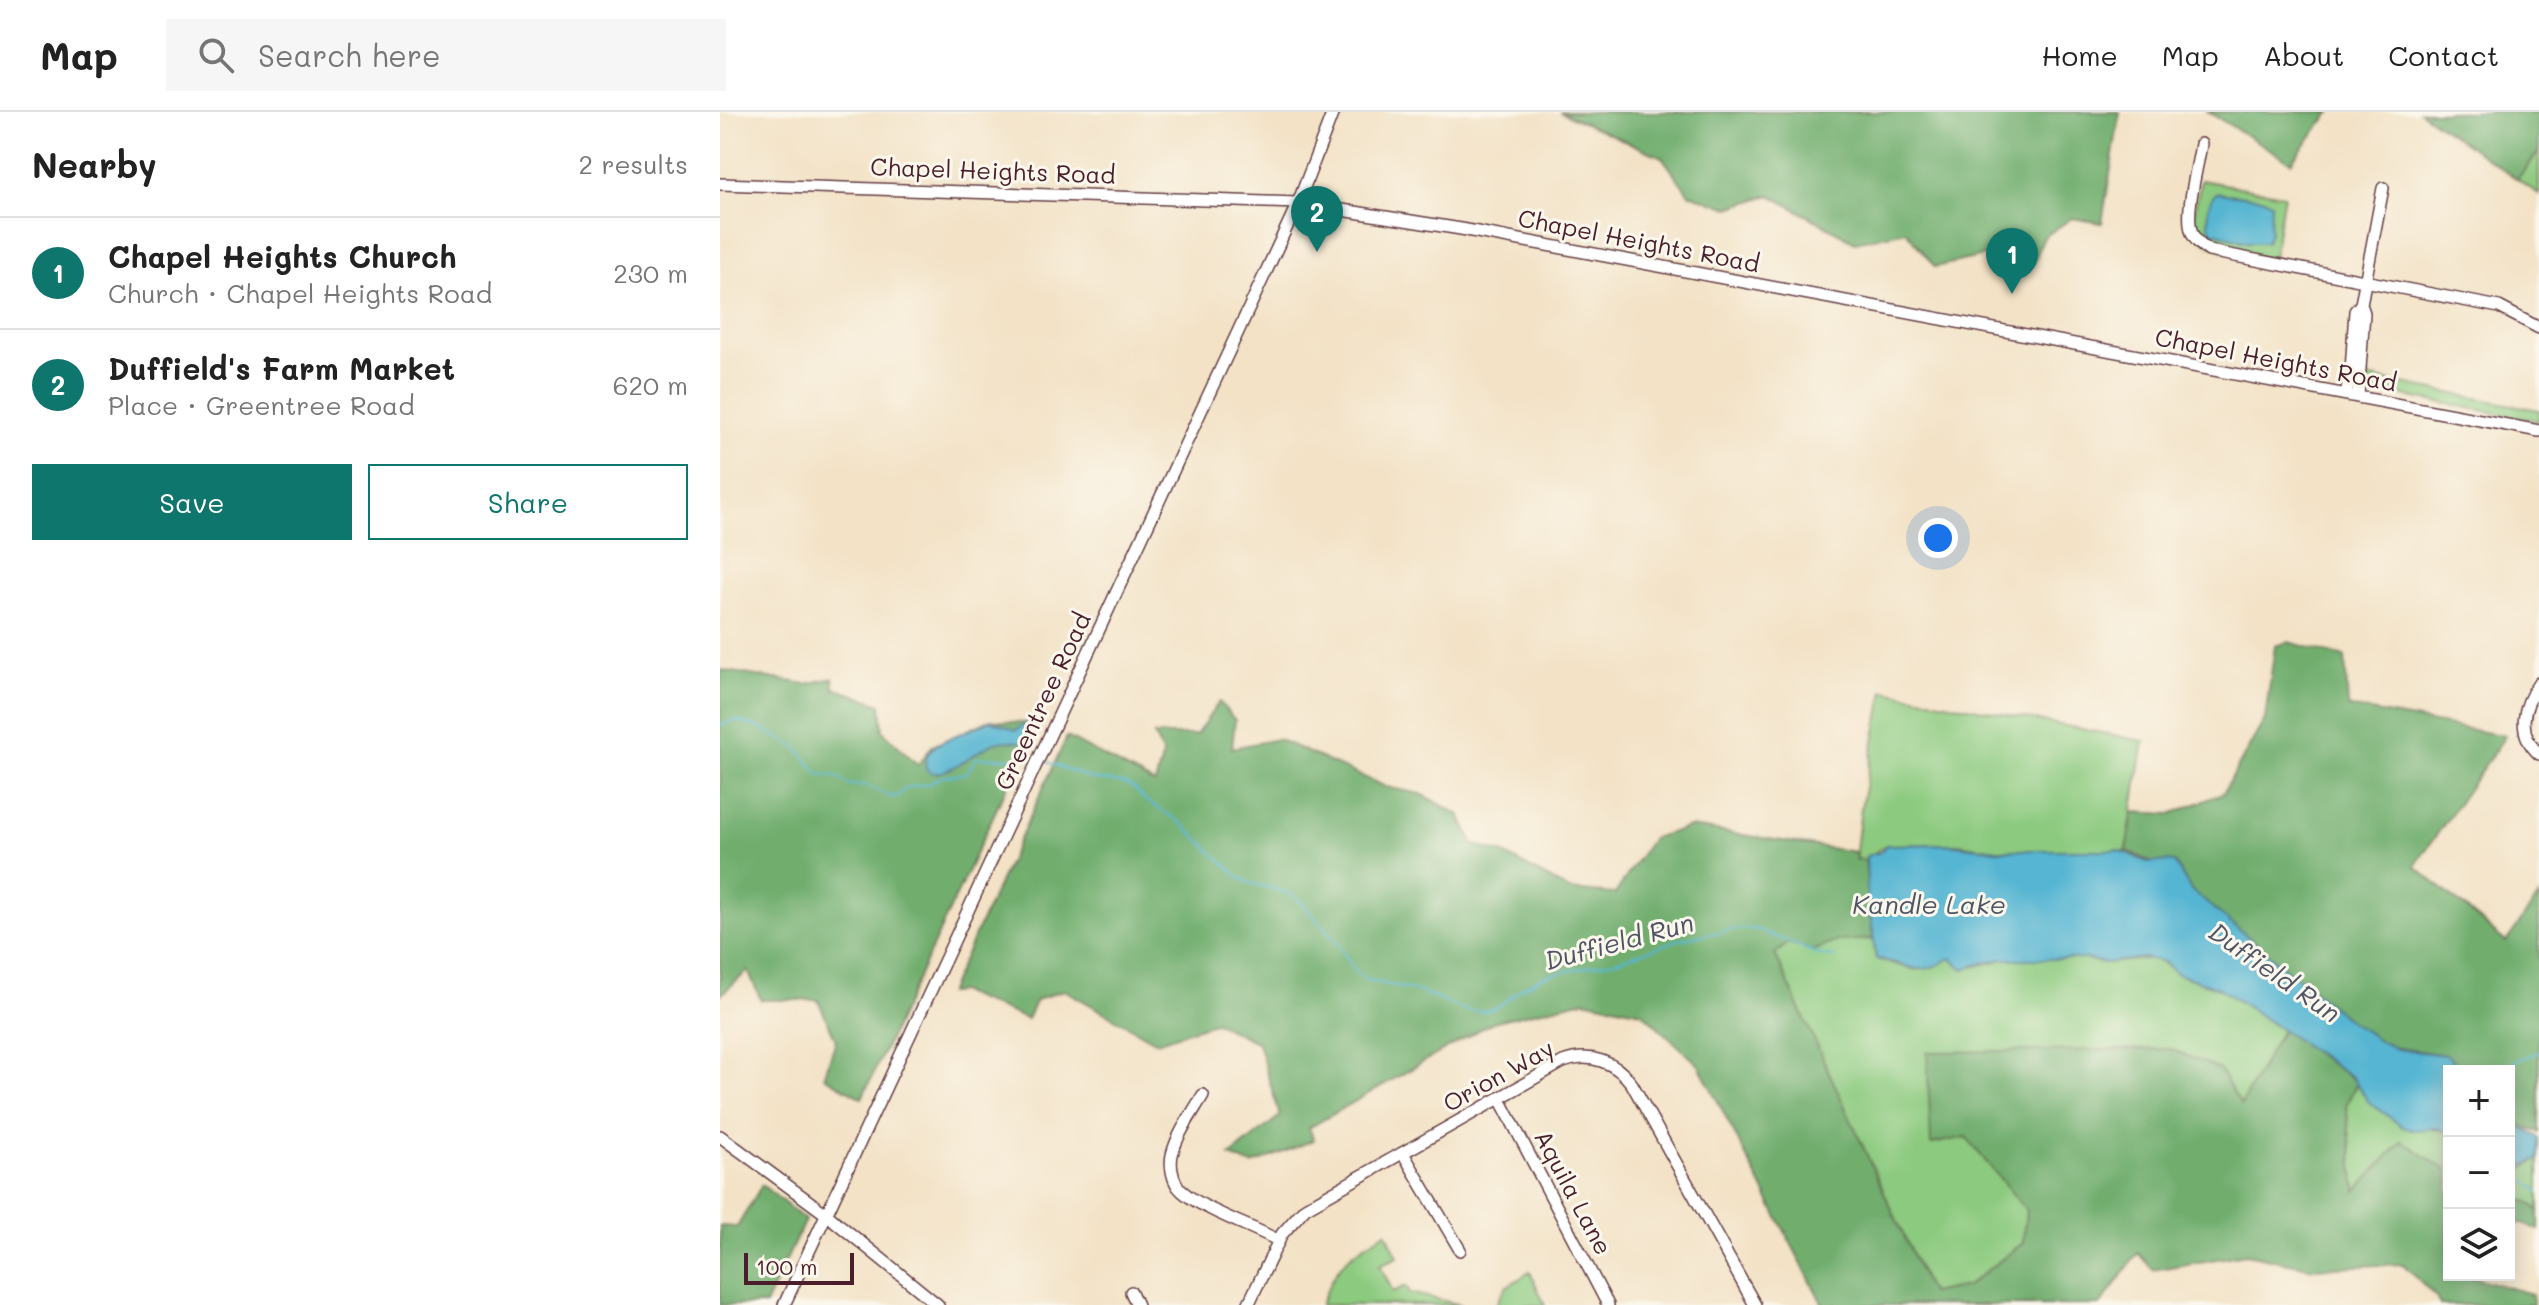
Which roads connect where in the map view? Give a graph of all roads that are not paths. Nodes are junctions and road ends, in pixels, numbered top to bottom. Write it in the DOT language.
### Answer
graph roads {
  1 [pos="1333,112"];
  2 [pos="2201,144"];
  3 [pos="720,184"];
  4 [pos="2383,188"];
  5 [pos="1298,203"];
  6 [pos="2366,282"];
  7 [pos="2539,328"];
  8 [pos="2352,395"];
  9 [pos="2539,431"];
  10 [pos="2539,683"];
  11 [pos="2539,754"];
  12 [pos="1203,1095"];
  13 [pos="1500,1099"];
  14 [pos="720,1136"];
  15 [pos="1403,1153"];
  16 [pos="826,1214"];
  17 [pos="1279,1241"];
  18 [pos="1460,1250"];
  19 [pos="1131,1292"];
  20 [pos="784,1305"];
  21 [pos="938,1305"];
  22 [pos="1137,1305"];
  23 [pos="1248,1305"];
  24 [pos="1608,1305"];
  25 [pos="1755,1305"];
  1 -- 5 [label="street, Greentree Road"];
  2 -- 6 [label="street"];
  3 -- 5 [label="street, Chapel Heights Road"];
  4 -- 6 [label="street"];
  5 -- 8 [label="street, Chapel Heights Road"];
  5 -- 16 [label="street, Greentree Road"];
  6 -- 7 [label="street"];
  6 -- 8 [label="street"];
  8 -- 9 [label="street, Chapel Heights Road"];
  10 -- 11 [label="street"];
  12 -- 17 [label="street"];
  13 -- 15 [label="street, Orion Way"];
  13 -- 24 [label="street, Aquila Lane"];
  13 -- 25 [label="street, Orion Way"];
  14 -- 16 [label="street"];
  15 -- 17 [label="street, Orion Way"];
  15 -- 18 [label="street"];
  16 -- 20 [label="street, Greentree Road"];
  16 -- 21 [label="street"];
  17 -- 23 [label="street, Orion Way"];
  19 -- 22 [label="street"];
}
